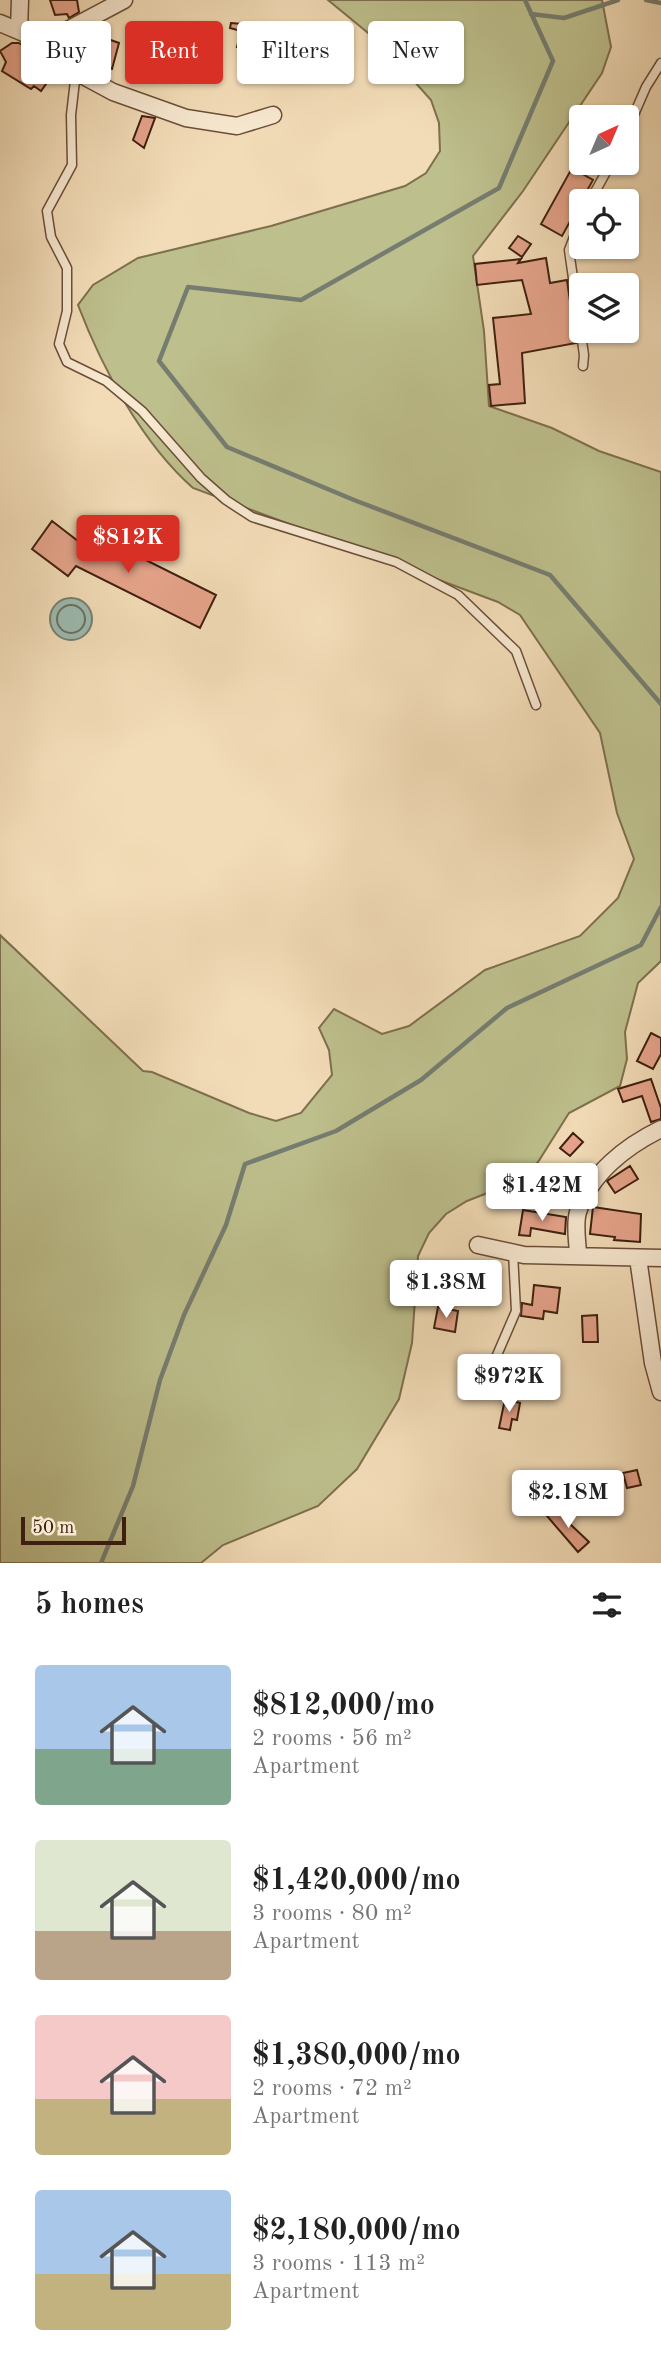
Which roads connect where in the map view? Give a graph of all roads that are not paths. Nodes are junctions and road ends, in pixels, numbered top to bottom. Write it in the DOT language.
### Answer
graph roads {
  1 [pos="20,0"];
  2 [pos="124,0"];
  3 [pos="84,21"];
  4 [pos="0,23"];
  5 [pos="19,29"];
  6 [pos="661,63"];
  7 [pos="75,84"];
  8 [pos="98,84"];
  9 [pos="638,105"];
  10 [pos="273,115"];
  11 [pos="570,259"];
  12 [pos="583,366"];
  13 [pos="536,705"];
  14 [pos="661,1129"];
  15 [pos="478,1245"];
  16 [pos="513,1252"];
  17 [pos="578,1256"];
  18 [pos="638,1258"];
  19 [pos="661,1258"];
  20 [pos="511,1386"];
  21 [pos="661,1392"];
  1 -- 5 [label="street"];
  2 -- 3 [label="street"];
  4 -- 5 [label="street"];
  6 -- 9 [label="lane"];
  7 -- 13 [label="lane"];
  8 -- 10 [label="street"];
  11 -- 12 [label="lane"];
  14 -- 17 [label="street"];
  15 -- 16 [label="street"];
  16 -- 17 [label="street"];
  16 -- 20 [label="lane"];
  17 -- 18 [label="street"];
  18 -- 19 [label="street"];
  18 -- 21 [label="street"];
}
